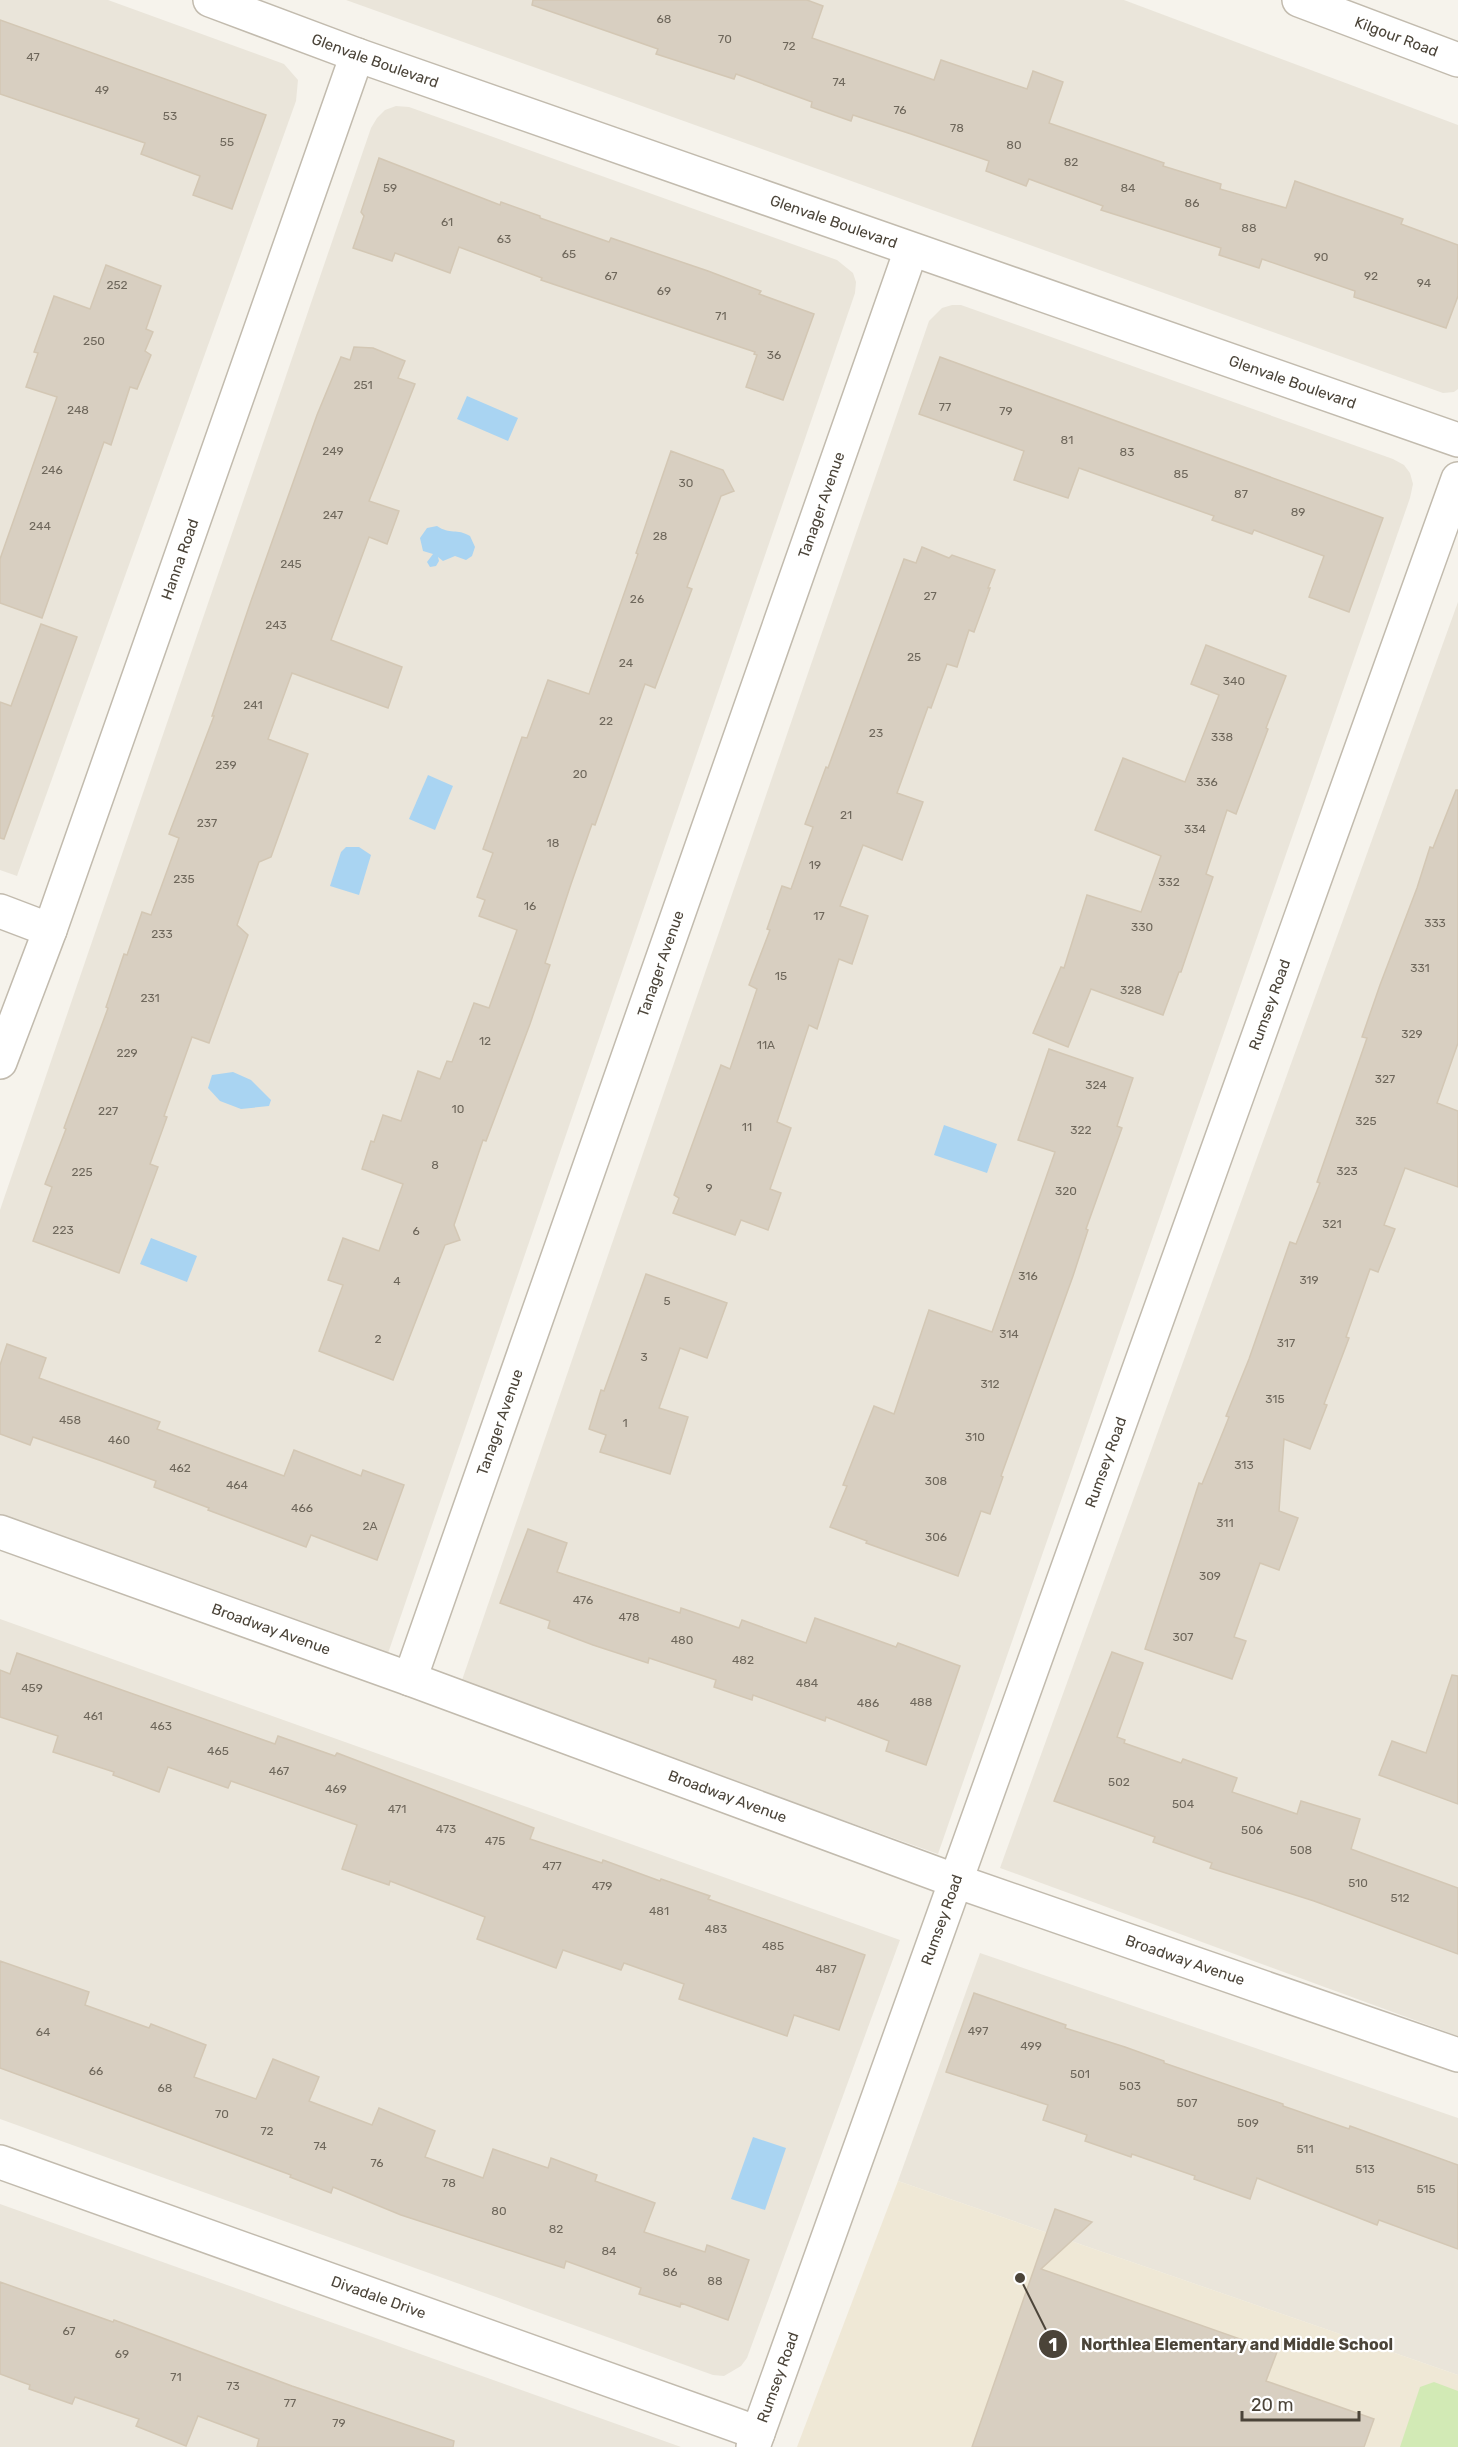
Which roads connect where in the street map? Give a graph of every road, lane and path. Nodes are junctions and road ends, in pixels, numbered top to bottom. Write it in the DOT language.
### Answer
graph roads {
  1 [pos="210,0"];
  2 [pos="1299,0"];
  3 [pos="357,55"];
  4 [pos="1458,60"];
  5 [pos="911,250"];
  6 [pos="1458,440"];
  7 [pos="1458,479"];
  8 [pos="0,911"];
  9 [pos="50,930"];
  10 [pos="0,1062"];
  11 [pos="0,1532"];
  12 [pos="410,1679"];
  13 [pos="956,1881"];
  14 [pos="1458,2055"];
  15 [pos="0,2162"];
  16 [pos="755,2440"];
  1 -- 3 [label="street, Glenvale Boulevard"];
  2 -- 4 [label="street, Kilgour Road"];
  3 -- 5 [label="street, Glenvale Boulevard"];
  3 -- 9 [label="street, Hanna Road"];
  5 -- 6 [label="street, Glenvale Boulevard"];
  5 -- 12 [label="street, Tanager Avenue"];
  7 -- 13 [label="street, Rumsey Road"];
  8 -- 9 [label="street"];
  9 -- 10 [label="street, Hanna Road"];
  11 -- 12 [label="street, Broadway Avenue"];
  12 -- 13 [label="street, Broadway Avenue"];
  13 -- 14 [label="street, Broadway Avenue"];
  13 -- 16 [label="street, Rumsey Road"];
  15 -- 16 [label="street, Divadale Drive"];
}
